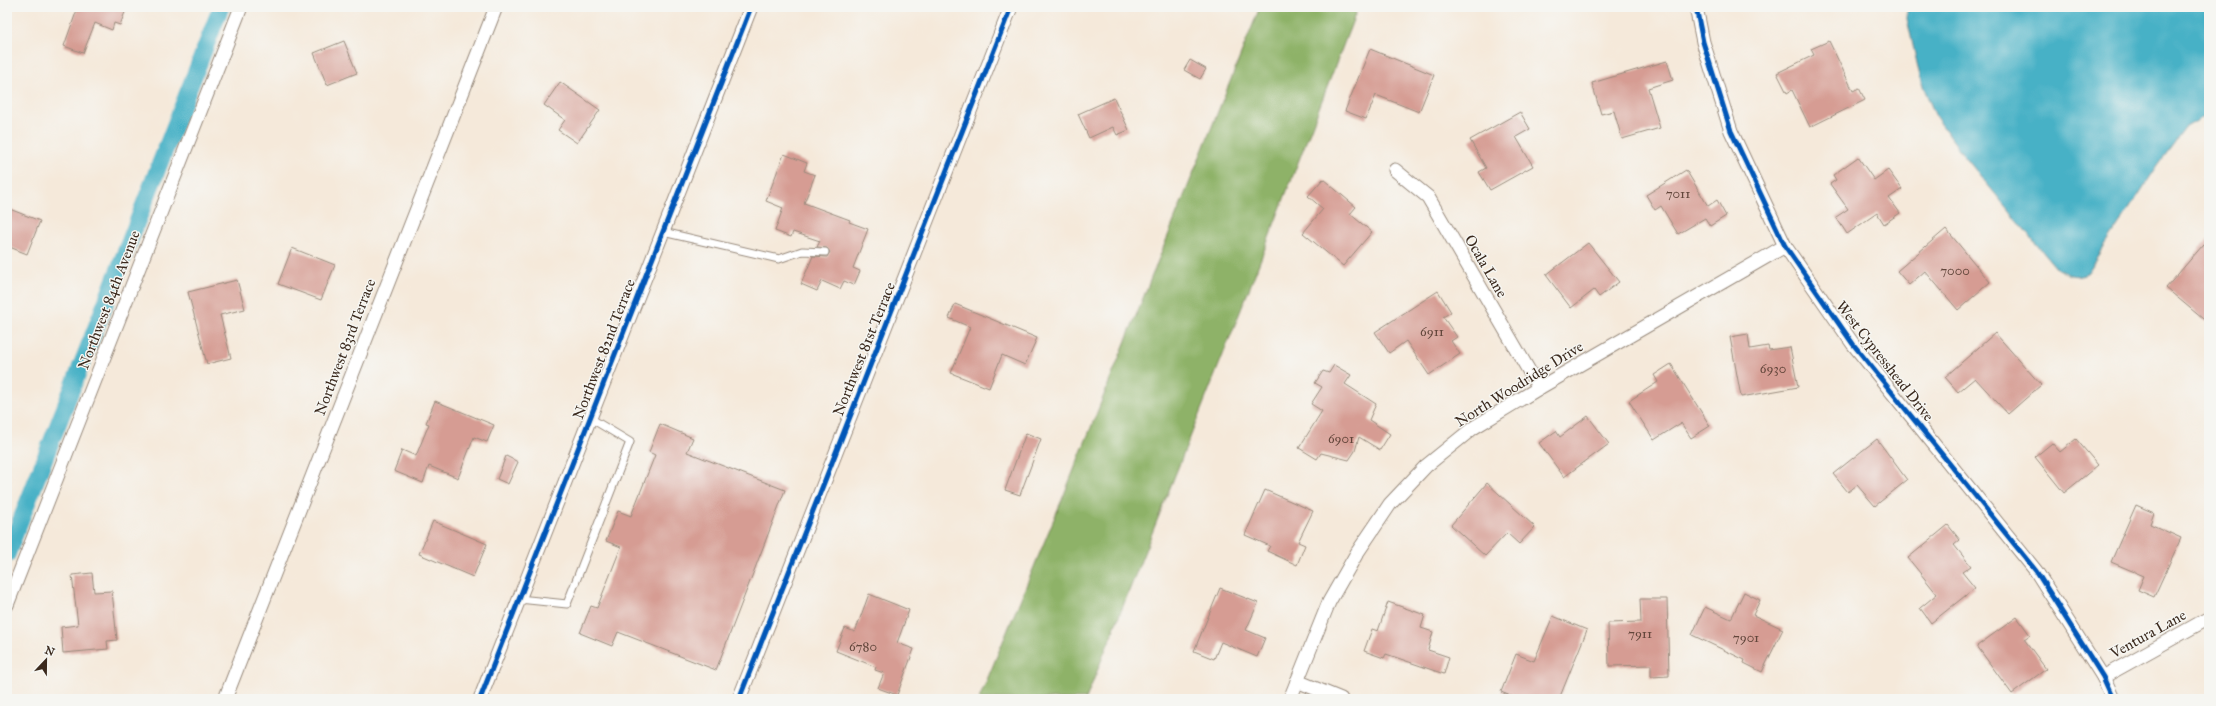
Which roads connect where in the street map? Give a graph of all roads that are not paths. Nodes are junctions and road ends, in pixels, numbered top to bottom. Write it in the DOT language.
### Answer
graph roads {
  1 [pos="241,7"];
  2 [pos="496,7"];
  3 [pos="751,7"];
  4 [pos="1011,7"];
  5 [pos="1696,7"];
  6 [pos="1395,170"];
  7 [pos="663,232"];
  8 [pos="1785,246"];
  9 [pos="825,252"];
  10 [pos="1538,388"];
  11 [pos="590,418"];
  12 [pos="519,599"];
  13 [pos="7,606"];
  14 [pos="2209,618"];
  15 [pos="2103,677"];
  16 [pos="1297,681"];
  17 [pos="225,699"];
  18 [pos="480,699"];
  19 [pos="739,699"];
  20 [pos="1290,699"];
  21 [pos="1341,699"];
  22 [pos="2113,699"];
  1 -- 13 [label="street, Northwest 84th Avenue"];
  2 -- 17 [label="street, Northwest 83rd Terrace"];
  3 -- 7 [label="street, Northwest 82nd Terrace"];
  4 -- 19 [label="street, Northwest 81st Terrace"];
  5 -- 8 [label="street, West Cypresshead Drive"];
  6 -- 10 [label="street, Ocala Lane"];
  7 -- 9 [label="lane"];
  7 -- 11 [label="street, Northwest 82nd Terrace"];
  8 -- 10 [label="street, North Woodridge Drive"];
  8 -- 15 [label="street, West Cypresshead Drive"];
  10 -- 16 [label="street, North Woodridge Drive"];
  11 -- 12 [label="street, Northwest 82nd Terrace"];
  11 -- 12 [label="lane"];
  12 -- 18 [label="street, Northwest 82nd Terrace"];
  14 -- 15 [label="street, Ventura Lane"];
  15 -- 22 [label="street, West Cypresshead Drive"];
  16 -- 20 [label="street, North Woodridge Drive"];
  16 -- 21 [label="street"];
}
